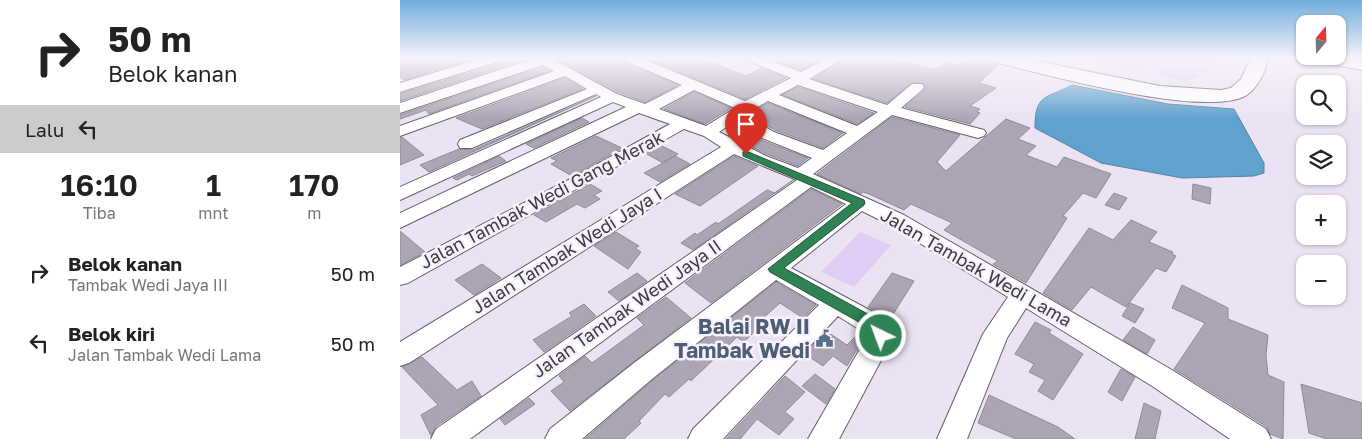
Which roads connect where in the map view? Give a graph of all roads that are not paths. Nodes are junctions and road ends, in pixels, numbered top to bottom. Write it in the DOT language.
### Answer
graph roads {
  1 [pos="429,78"];
  2 [pos="486,78"];
  3 [pos="546,78"];
  4 [pos="576,78"];
  5 [pos="676,78"];
  6 [pos="1086,78"];
  7 [pos="1250,78"];
  8 [pos="800,79"];
  9 [pos="579,80"];
  10 [pos="693,86"];
  11 [pos="917,87"];
  12 [pos="400,88"];
  13 [pos="605,93"];
  14 [pos="769,96"];
  15 [pos="400,108"];
  16 [pos="501,108"];
  17 [pos="641,109"];
  18 [pos="890,110"];
  19 [pos="739,111"];
  20 [pos="683,123"];
  21 [pos="400,131"];
  22 [pos="710,132"];
  23 [pos="860,133"];
  24 [pos="978,133"];
  25 [pos="466,144"];
  26 [pos="733,147"];
  27 [pos="826,157"];
  28 [pos="804,178"];
  29 [pos="400,194"];
  30 [pos="860,203"];
  31 [pos="400,221"];
  32 [pos="774,269"];
  33 [pos="400,277"];
  34 [pos="1023,294"];
  35 [pos="836,302"];
  36 [pos="400,355"];
  37 [pos="446,439"];
  38 [pos="560,439"];
  39 [pos="703,439"];
  40 [pos="823,439"];
  41 [pos="952,439"];
  42 [pos="1256,439"];
  1 -- 12 [label="street"];
  2 -- 15 [label="street"];
  3 -- 21 [label="street"];
  4 -- 9 [label="street, Jalan Tambak Wedi Lama"];
  5 -- 10 [label="street"];
  6 -- 7 [label="street"];
  8 -- 14 [label="street"];
  8 -- 18 [label="street"];
  9 -- 13 [label="street, Jalan Tambak Wedi Lama"];
  9 -- 16 [label="street"];
  10 -- 17 [label="street"];
  10 -- 19 [label="street"];
  11 -- 18 [label="street, Jalan Tambak Wedi Jaya II"];
  13 -- 17 [label="street, Jalan Tambak Wedi Lama"];
  13 -- 25 [label="street"];
  13 -- 29 [label="street"];
  14 -- 19 [label="street"];
  14 -- 23 [label="street"];
  17 -- 20 [label="street, Jalan Tambak Wedi Lama"];
  17 -- 31 [label="street"];
  18 -- 23 [label="street, Jalan Tambak Wedi Jaya II"];
  18 -- 24 [label="street"];
  19 -- 22 [label="street"];
  19 -- 27 [label="street"];
  20 -- 22 [label="street, Jalan Tambak Wedi Lama"];
  20 -- 33 [label="street, Jalan Tambak Wedi Gang Merak"];
  22 -- 26 [label="street, Jalan Tambak Wedi Lama"];
  23 -- 27 [label="street, Jalan Tambak Wedi Jaya II"];
  26 -- 28 [label="street, Jalan Tambak Wedi Lama"];
  26 -- 36 [label="street, Jalan Tambak Wedi Jaya I"];
  27 -- 28 [label="street, Jalan Tambak Wedi Jaya II"];
  28 -- 30 [label="street, Jalan Tambak Wedi Lama"];
  28 -- 37 [label="street, Jalan Tambak Wedi Jaya II"];
  30 -- 32 [label="street"];
  30 -- 34 [label="street, Jalan Tambak Wedi Lama"];
  32 -- 35 [label="street"];
  32 -- 38 [label="street"];
  34 -- 41 [label="street"];
  34 -- 42 [label="street, Jalan Tambak Wedi Lama"];
  35 -- 39 [label="street"];
  35 -- 40 [label="street"];
}
